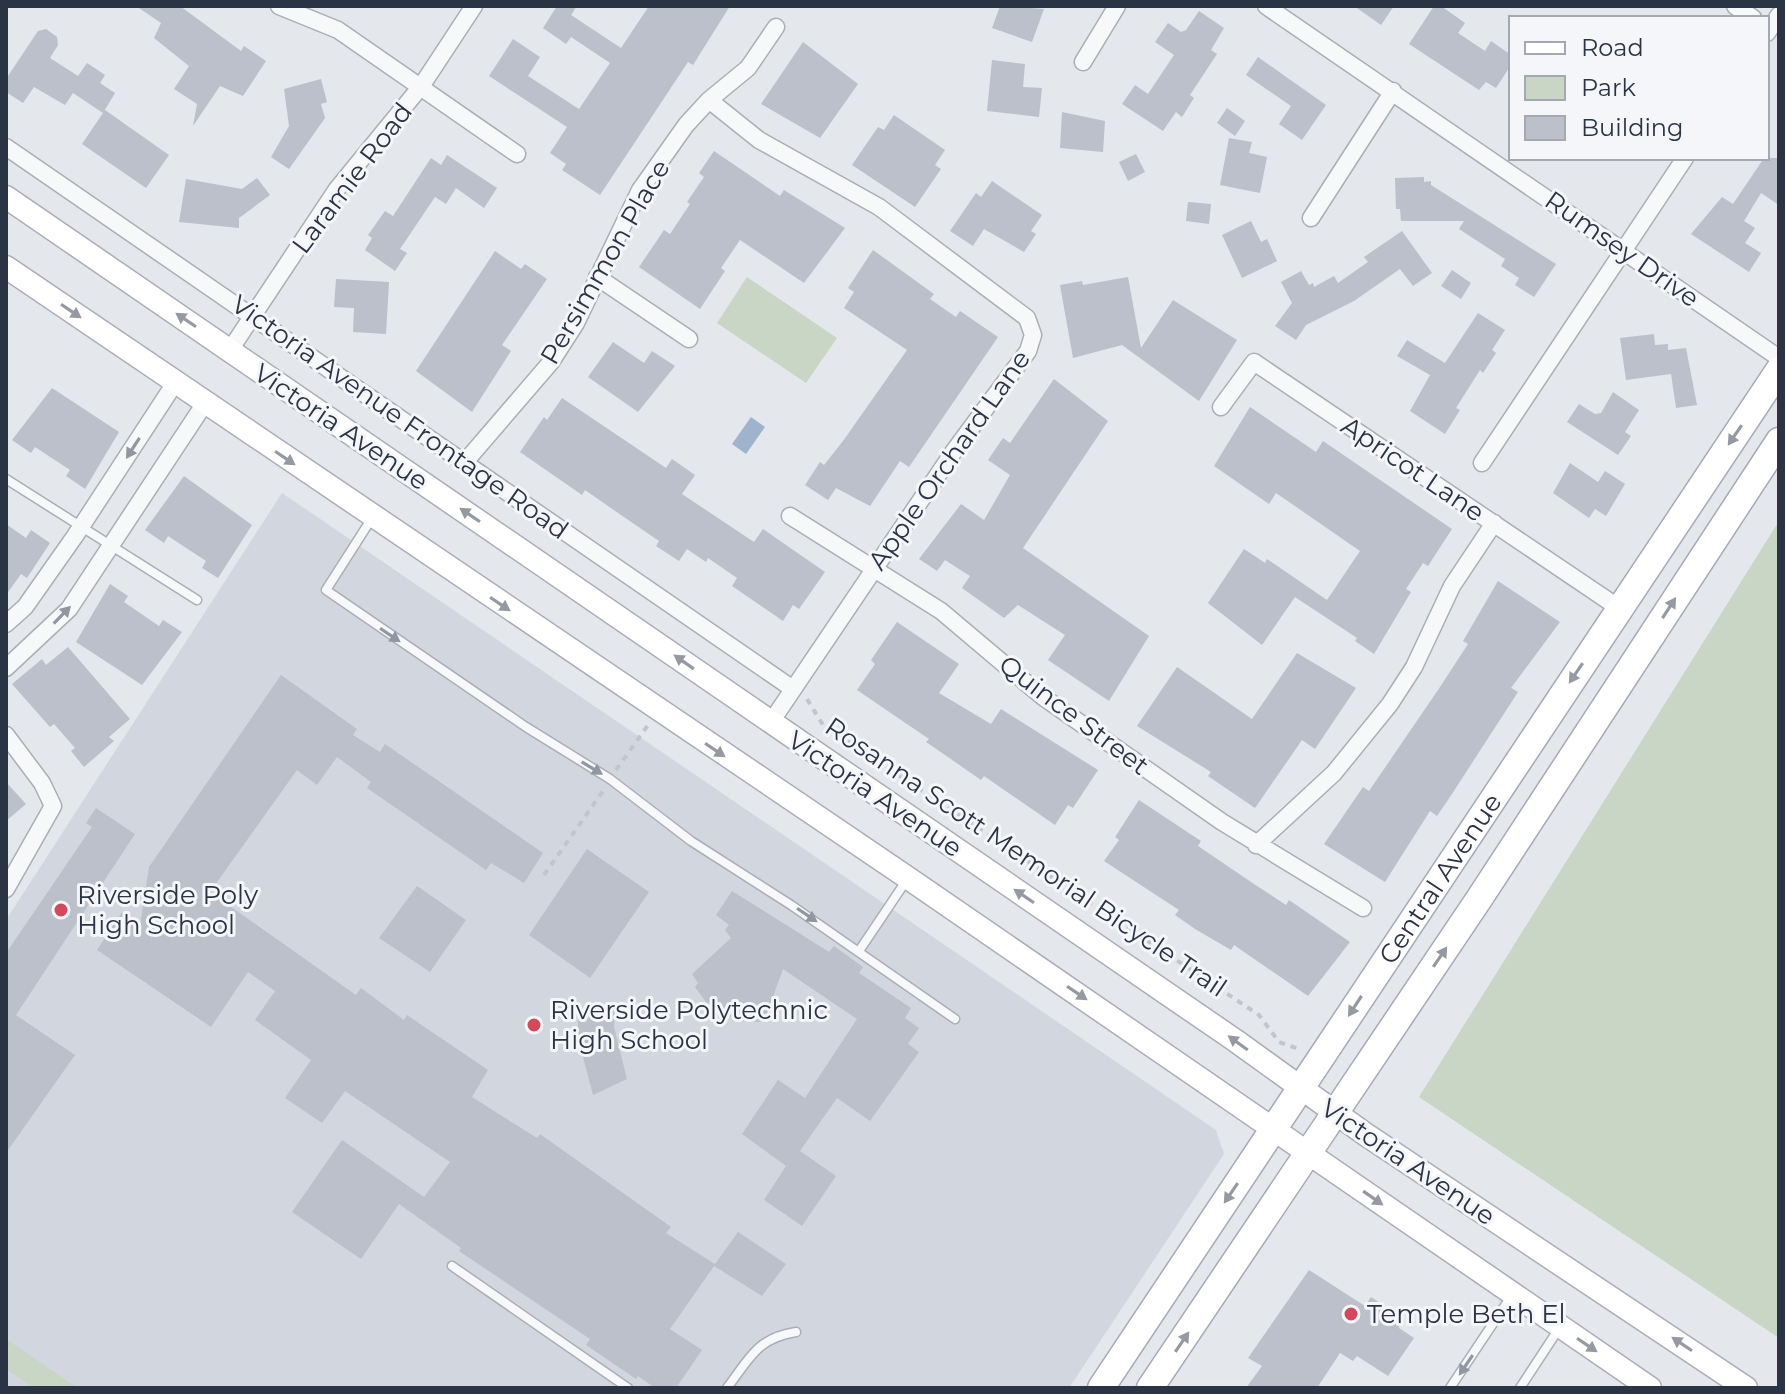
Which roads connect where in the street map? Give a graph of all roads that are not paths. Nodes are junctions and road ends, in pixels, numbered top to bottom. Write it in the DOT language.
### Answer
graph roads {
  1 [pos="279,6"];
  2 [pos="474,6"];
  3 [pos="1117,6"];
  4 [pos="1266,6"];
  5 [pos="776,27"];
  6 [pos="1083,62"];
  7 [pos="422,85"];
  8 [pos="1393,91"];
  9 [pos="709,100"];
  10 [pos="6,147"];
  11 [pos="517,154"];
  12 [pos="1684,160"];
  13 [pos="6,197"];
  14 [pos="1311,218"];
  15 [pos="1624,250"];
  16 [pos="6,267"];
  17 [pos="597,277"];
  18 [pos="253,316"];
  19 [pos="689,339"];
  20 [pos="230,350"];
  21 [pos="1779,358"];
  22 [pos="1779,370"];
  23 [pos="175,383"];
  24 [pos="205,403"];
  25 [pos="1221,407"];
  26 [pos="1779,441"];
  27 [pos="465,462"];
  28 [pos="1482,463"];
  29 [pos="6,479"];
  30 [pos="790,516"];
  31 [pos="372,517"];
  32 [pos="1494,523"];
  33 [pos="81,527"];
  34 [pos="111,546"];
  35 [pos="873,569"];
  36 [pos="197,600"];
  37 [pos="1619,608"];
  38 [pos="6,624"];
  39 [pos="6,668"];
  40 [pos="793,689"];
  41 [pos="771,722"];
  42 [pos="6,735"];
  43 [pos="1256,845"];
  44 [pos="908,878"];
  45 [pos="6,889"];
  46 [pos="1363,908"];
  47 [pos="859,951"];
  48 [pos="955,1019"];
  49 [pos="1301,1089"];
  50 [pos="1335,1114"];
  51 [pos="1274,1128"];
  52 [pos="1309,1154"];
  53 [pos="452,1266"];
  54 [pos="1513,1294"];
  55 [pos="1561,1327"];
  56 [pos="796,1332"];
  57 [pos="628,1388"];
  58 [pos="727,1388"];
  59 [pos="1101,1388"];
  60 [pos="1150,1388"];
  61 [pos="1450,1388"];
  62 [pos="1520,1388"];
  63 [pos="1650,1388"];
  64 [pos="1746,1388"];
  1 -- 7 [label="street"];
  2 -- 7 [label="street, Laramie Road"];
  3 -- 6 [label="street"];
  4 -- 8 [label="street, Rumsey Drive"];
  5 -- 9 [label="street, Persimmon Place"];
  7 -- 11 [label="street"];
  7 -- 18 [label="street, Laramie Road"];
  8 -- 14 [label="street"];
  8 -- 15 [label="street, Rumsey Drive"];
  9 -- 17 [label="street, Persimmon Place"];
  9 -- 35 [label="street, Apple Orchard Lane"];
  10 -- 18 [label="street, Victoria Avenue Frontage Road"];
  12 -- 15 [label="street"];
  20 -- 13 [label="main road, Victoria Avenue, one-way"];
  15 -- 21 [label="street, Rumsey Drive"];
  15 -- 28 [label="street"];
  16 -- 23 [label="main road, Victoria Avenue, one-way"];
  17 -- 19 [label="street"];
  17 -- 27 [label="street, Persimmon Place"];
  18 -- 20 [label="street, Laramie Road"];
  18 -- 27 [label="street, Victoria Avenue Frontage Road"];
  41 -- 20 [label="main road, Victoria Avenue, one-way"];
  22 -- 37 [label="main road, Central Avenue, one-way"];
  23 -- 24 [label="main road, Victoria Avenue"];
  23 -- 33 [label="street, one-way"];
  24 -- 31 [label="main road, Victoria Avenue, one-way"];
  24 -- 34 [label="street"];
  25 -- 32 [label="street, Apricot Lane"];
  50 -- 26 [label="main road, Central Avenue, one-way"];
  27 -- 40 [label="street, Victoria Avenue Frontage Road"];
  29 -- 33 [label="lane"];
  30 -- 35 [label="street, Quince Street"];
  31 -- 44 [label="main road, Victoria Avenue, one-way"];
  31 -- 47 [label="lane, one-way"];
  32 -- 37 [label="street, Apricot Lane"];
  32 -- 43 [label="street"];
  33 -- 34 [label="lane"];
  33 -- 38 [label="street"];
  34 -- 36 [label="lane"];
  39 -- 34 [label="street, one-way"];
  35 -- 40 [label="street, Apple Orchard Lane"];
  35 -- 43 [label="street, Quince Street"];
  37 -- 49 [label="main road, Central Avenue, one-way"];
  40 -- 41 [label="street, Apple Orchard Lane"];
  49 -- 41 [label="main road, Victoria Avenue, one-way"];
  42 -- 45 [label="street"];
  43 -- 46 [label="street, Quince Street"];
  44 -- 47 [label="lane"];
  44 -- 51 [label="main road, Victoria Avenue, one-way"];
  47 -- 48 [label="lane"];
  49 -- 50 [label="main road, Victoria Avenue"];
  49 -- 51 [label="main road, Central Avenue"];
  50 -- 52 [label="main road, Central Avenue"];
  64 -- 50 [label="main road, Victoria Avenue, one-way"];
  51 -- 52 [label="main road, Victoria Avenue"];
  51 -- 59 [label="main road, Central Avenue, one-way"];
  52 -- 54 [label="main road, Victoria Avenue, one-way"];
  60 -- 52 [label="main road, Central Avenue, one-way"];
  53 -- 57 [label="lane"];
  54 -- 55 [label="main road, Victoria Avenue"];
  54 -- 61 [label="lane, one-way"];
  55 -- 62 [label="lane"];
  55 -- 63 [label="main road, Victoria Avenue, one-way"];
  56 -- 58 [label="lane"];
}
